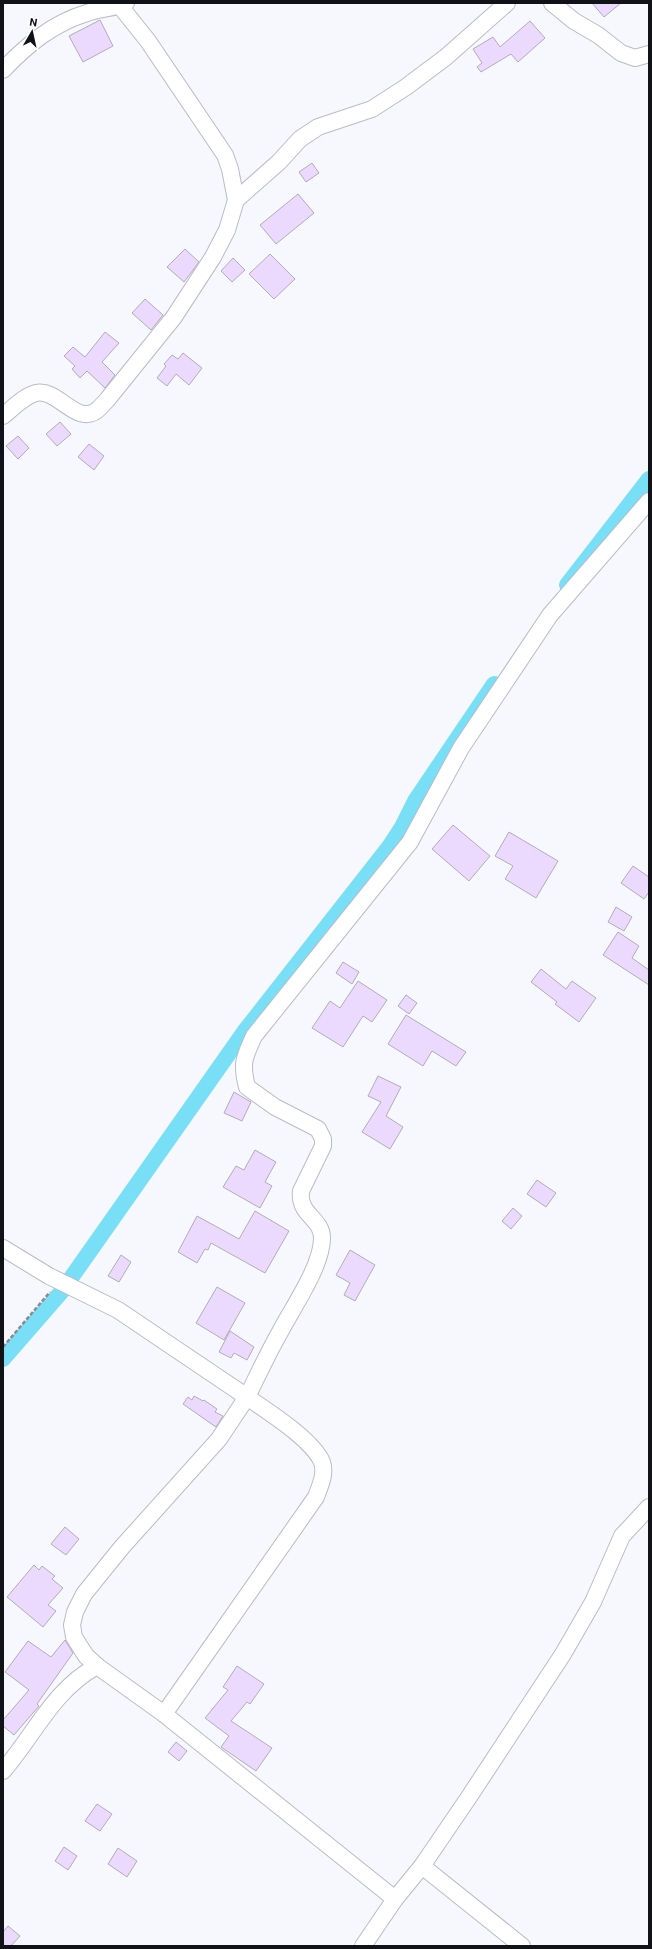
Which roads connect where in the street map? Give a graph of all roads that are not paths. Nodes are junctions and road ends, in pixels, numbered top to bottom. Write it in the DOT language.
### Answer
graph roads {
  1 [pos="507,3"];
  2 [pos="552,3"];
  3 [pos="123,4"];
  4 [pos="649,54"];
  5 [pos="3,70"];
  6 [pos="236,200"];
  7 [pos="3,416"];
  8 [pos="649,501"];
  9 [pos="3,1248"];
  10 [pos="247,1397"];
  11 [pos="649,1507"];
  12 [pos="97,1666"];
  13 [pos="164,1714"];
  14 [pos="3,1771"];
  15 [pos="422,1866"];
  16 [pos="395,1899"];
  17 [pos="363,1946"];
  18 [pos="522,1946"];
  1 -- 6 [label="street"];
  2 -- 4 [label="street"];
  3 -- 5 [label="street"];
  3 -- 6 [label="street"];
  6 -- 7 [label="street"];
  8 -- 10 [label="street"];
  9 -- 10 [label="street"];
  10 -- 12 [label="street"];
  10 -- 13 [label="street"];
  11 -- 15 [label="street"];
  12 -- 13 [label="street"];
  12 -- 14 [label="street"];
  13 -- 16 [label="street"];
  15 -- 16 [label="street"];
  15 -- 18 [label="street"];
  16 -- 17 [label="street"];
}
